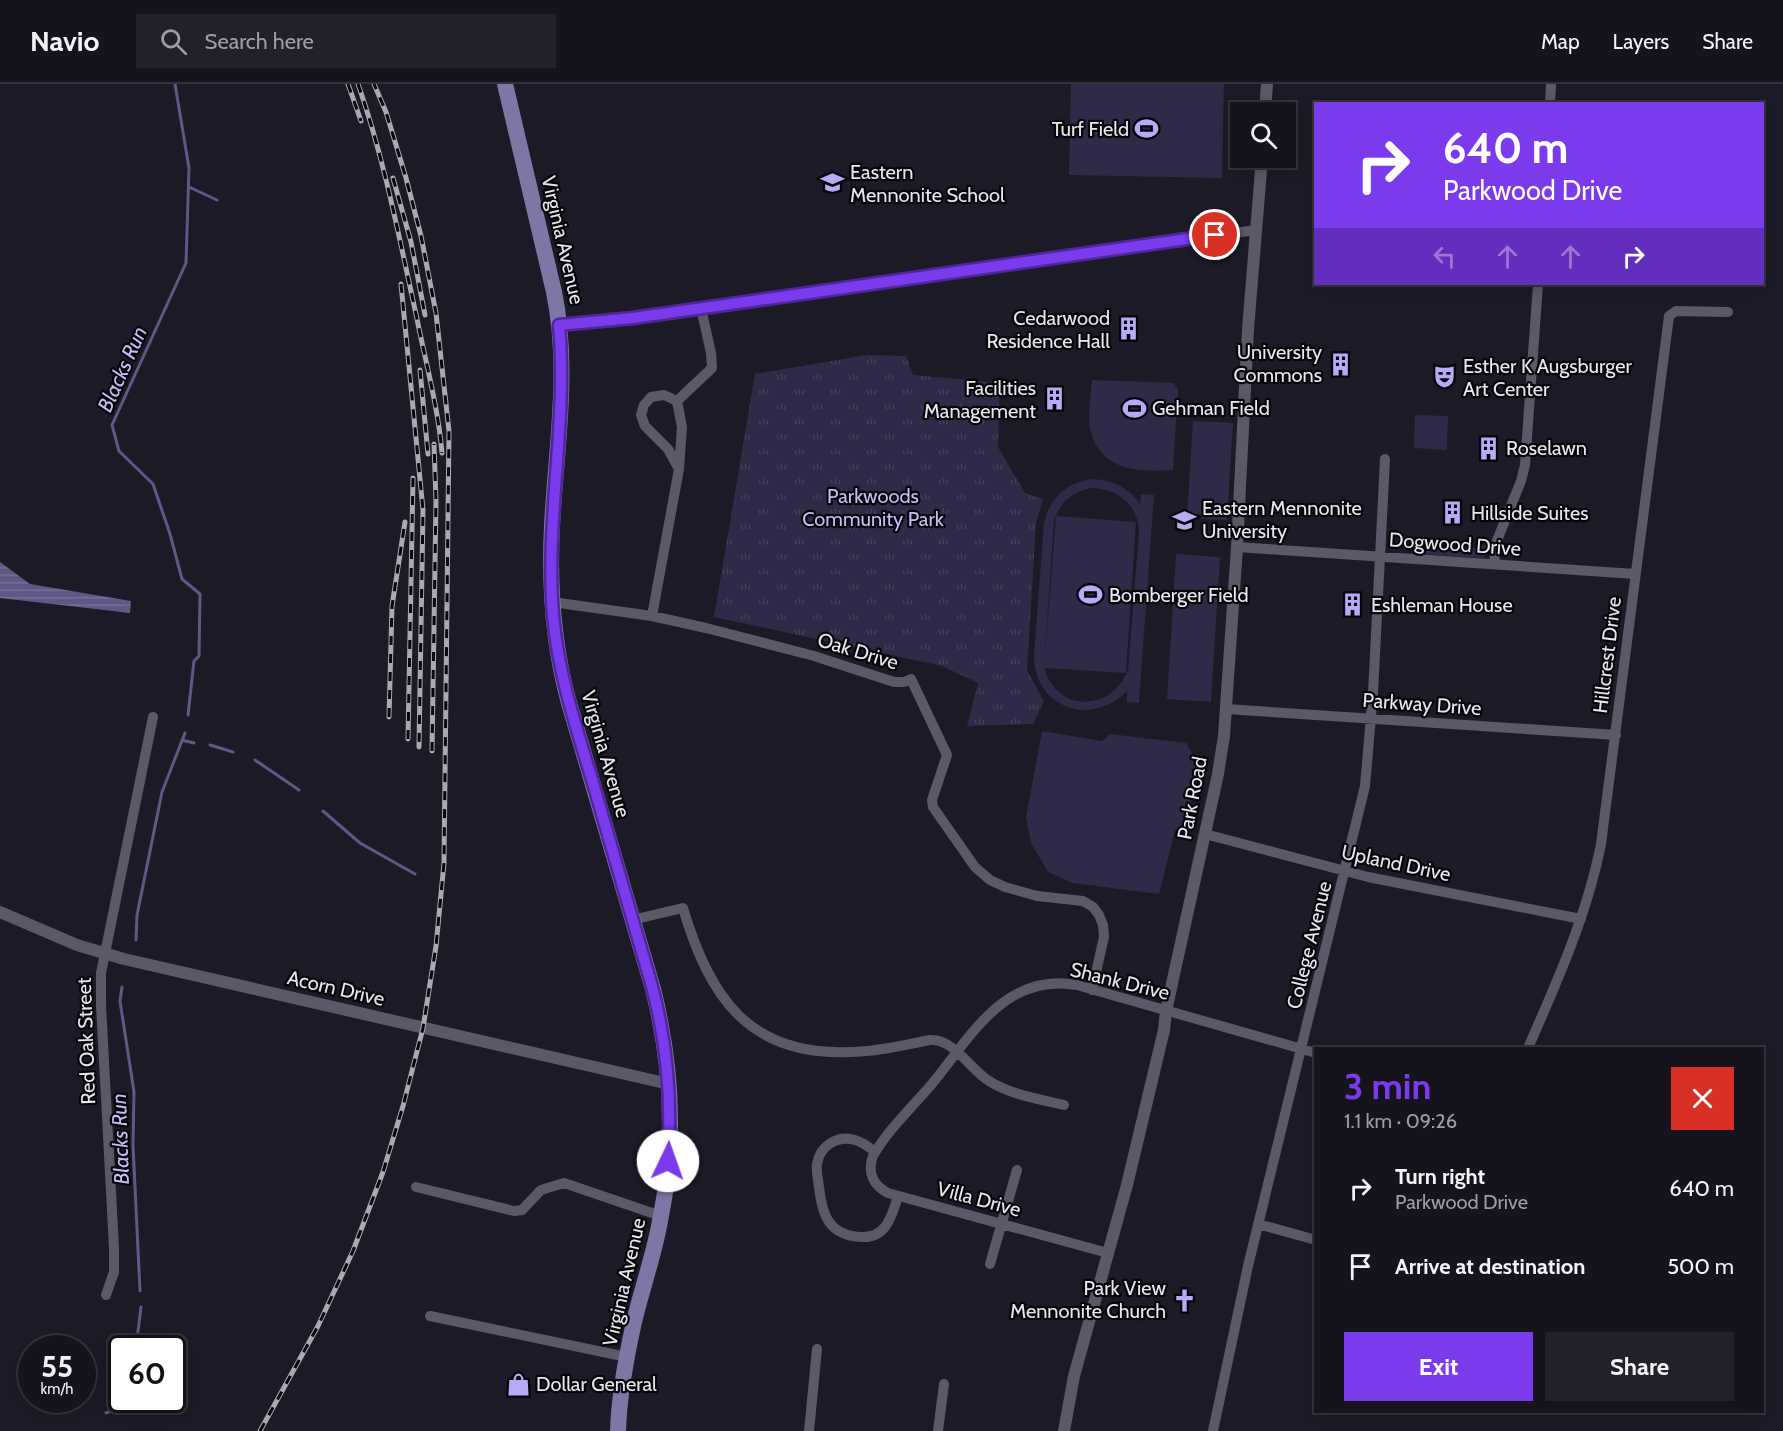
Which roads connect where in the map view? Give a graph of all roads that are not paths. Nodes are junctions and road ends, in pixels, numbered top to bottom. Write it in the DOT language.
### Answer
graph roads {
  1 [pos="505,84"];
  2 [pos="1267,84"];
  3 [pos="1551,84"];
  4 [pos="1266,102"];
  5 [pos="1550,102"];
  6 [pos="1261,168"];
  7 [pos="1256,230"];
  8 [pos="1538,285"];
  9 [pos="701,308"];
  10 [pos="1728,312"];
  11 [pos="559,325"];
  12 [pos="677,401"];
  13 [pos="1385,459"];
  14 [pos="679,469"];
  15 [pos="1237,548"];
  16 [pos="1380,557"];
  17 [pos="1494,564"];
  18 [pos="1635,574"];
  19 [pos="552,602"];
  20 [pos="652,616"];
  21 [pos="1226,709"];
  22 [pos="153,717"];
  23 [pos="1371,718"];
  24 [pos="1616,735"];
  25 [pos="1205,834"];
  26 [pos="1345,872"];
  27 [pos="0,912"];
  28 [pos="1581,919"];
  29 [pos="632,920"];
  30 [pos="104,954"];
  31 [pos="1092,990"];
  32 [pos="1166,1011"];
  33 [pos="1528,1047"];
  34 [pos="1302,1049"];
  35 [pos="957,1052"];
  36 [pos="1314,1052"];
  37 [pos="669,1084"];
  38 [pos="1064,1105"];
  39 [pos="875,1152"];
  40 [pos="1017,1170"];
  41 [pos="416,1187"];
  42 [pos="898,1196"];
  43 [pos="661,1216"];
  44 [pos="1002,1223"];
  45 [pos="1258,1224"];
  46 [pos="1314,1239"];
  47 [pos="1108,1253"];
  48 [pos="990,1264"];
  49 [pos="106,1295"];
  50 [pos="430,1316"];
  51 [pos="817,1349"];
  52 [pos="627,1357"];
  53 [pos="944,1384"];
  54 [pos="618,1431"];
  55 [pos="809,1431"];
  56 [pos="938,1431"];
  57 [pos="1064,1431"];
  58 [pos="1213,1431"];
  1 -- 11 [label="main road, Virginia Avenue"];
  2 -- 4 [label="street"];
  3 -- 5 [label="street"];
  6 -- 7 [label="street, Park Road"];
  7 -- 9 [label="street"];
  7 -- 15 [label="street, Park Road"];
  8 -- 17 [label="street"];
  9 -- 11 [label="street"];
  9 -- 12 [label="street"];
  10 -- 18 [label="street, Hillcrest Drive"];
  11 -- 19 [label="main road, Virginia Avenue"];
  12 -- 14 [label="street"];
  12 -- 14 [label="street"];
  13 -- 16 [label="street, College Avenue"];
  14 -- 20 [label="street"];
  15 -- 16 [label="street, Dogwood Drive"];
  15 -- 21 [label="street, Park Road"];
  16 -- 17 [label="street, Dogwood Drive"];
  16 -- 23 [label="street, College Avenue"];
  17 -- 18 [label="street, Dogwood Drive"];
  18 -- 24 [label="street, Hillcrest Drive"];
  19 -- 20 [label="street, Oak Drive"];
  19 -- 29 [label="main road, Virginia Avenue"];
  20 -- 31 [label="street, Oak Drive"];
  21 -- 23 [label="street, Parkway Drive"];
  21 -- 25 [label="street, Park Road"];
  22 -- 30 [label="street, Red Oak Street"];
  23 -- 24 [label="street, Parkway Drive"];
  23 -- 26 [label="street, College Avenue"];
  24 -- 28 [label="street, Hillcrest Drive"];
  25 -- 26 [label="street, Upland Drive"];
  25 -- 32 [label="street, Park Road"];
  26 -- 28 [label="street, Upland Drive"];
  26 -- 34 [label="street, College Avenue"];
  27 -- 30 [label="street, Acorn Drive"];
  28 -- 33 [label="street, Hillcrest Drive"];
  29 -- 35 [label="street"];
  29 -- 37 [label="main road, Virginia Avenue"];
  30 -- 37 [label="street, Acorn Drive"];
  30 -- 49 [label="street, Red Oak Street"];
  31 -- 32 [label="street, Shank Drive"];
  31 -- 35 [label="street, Shank Drive"];
  32 -- 34 [label="street, Shank Drive"];
  32 -- 47 [label="street, Park Road"];
  34 -- 36 [label="street, Shank Drive"];
  34 -- 45 [label="street, College Avenue"];
  35 -- 38 [label="street"];
  35 -- 39 [label="street, Shank Drive"];
  37 -- 43 [label="main road, Virginia Avenue"];
  39 -- 42 [label="street, Villa Drive"];
  39 -- 42 [label="street"];
  40 -- 44 [label="street"];
  41 -- 43 [label="street"];
  42 -- 44 [label="street, Villa Drive"];
  43 -- 52 [label="main road, Virginia Avenue"];
  44 -- 47 [label="street, Villa Drive"];
  44 -- 48 [label="street"];
  45 -- 46 [label="street"];
  45 -- 58 [label="street, College Avenue"];
  47 -- 57 [label="street, Park Road"];
  50 -- 52 [label="street"];
  51 -- 55 [label="street"];
  52 -- 54 [label="main road, Virginia Avenue"];
  53 -- 56 [label="street"];
}
